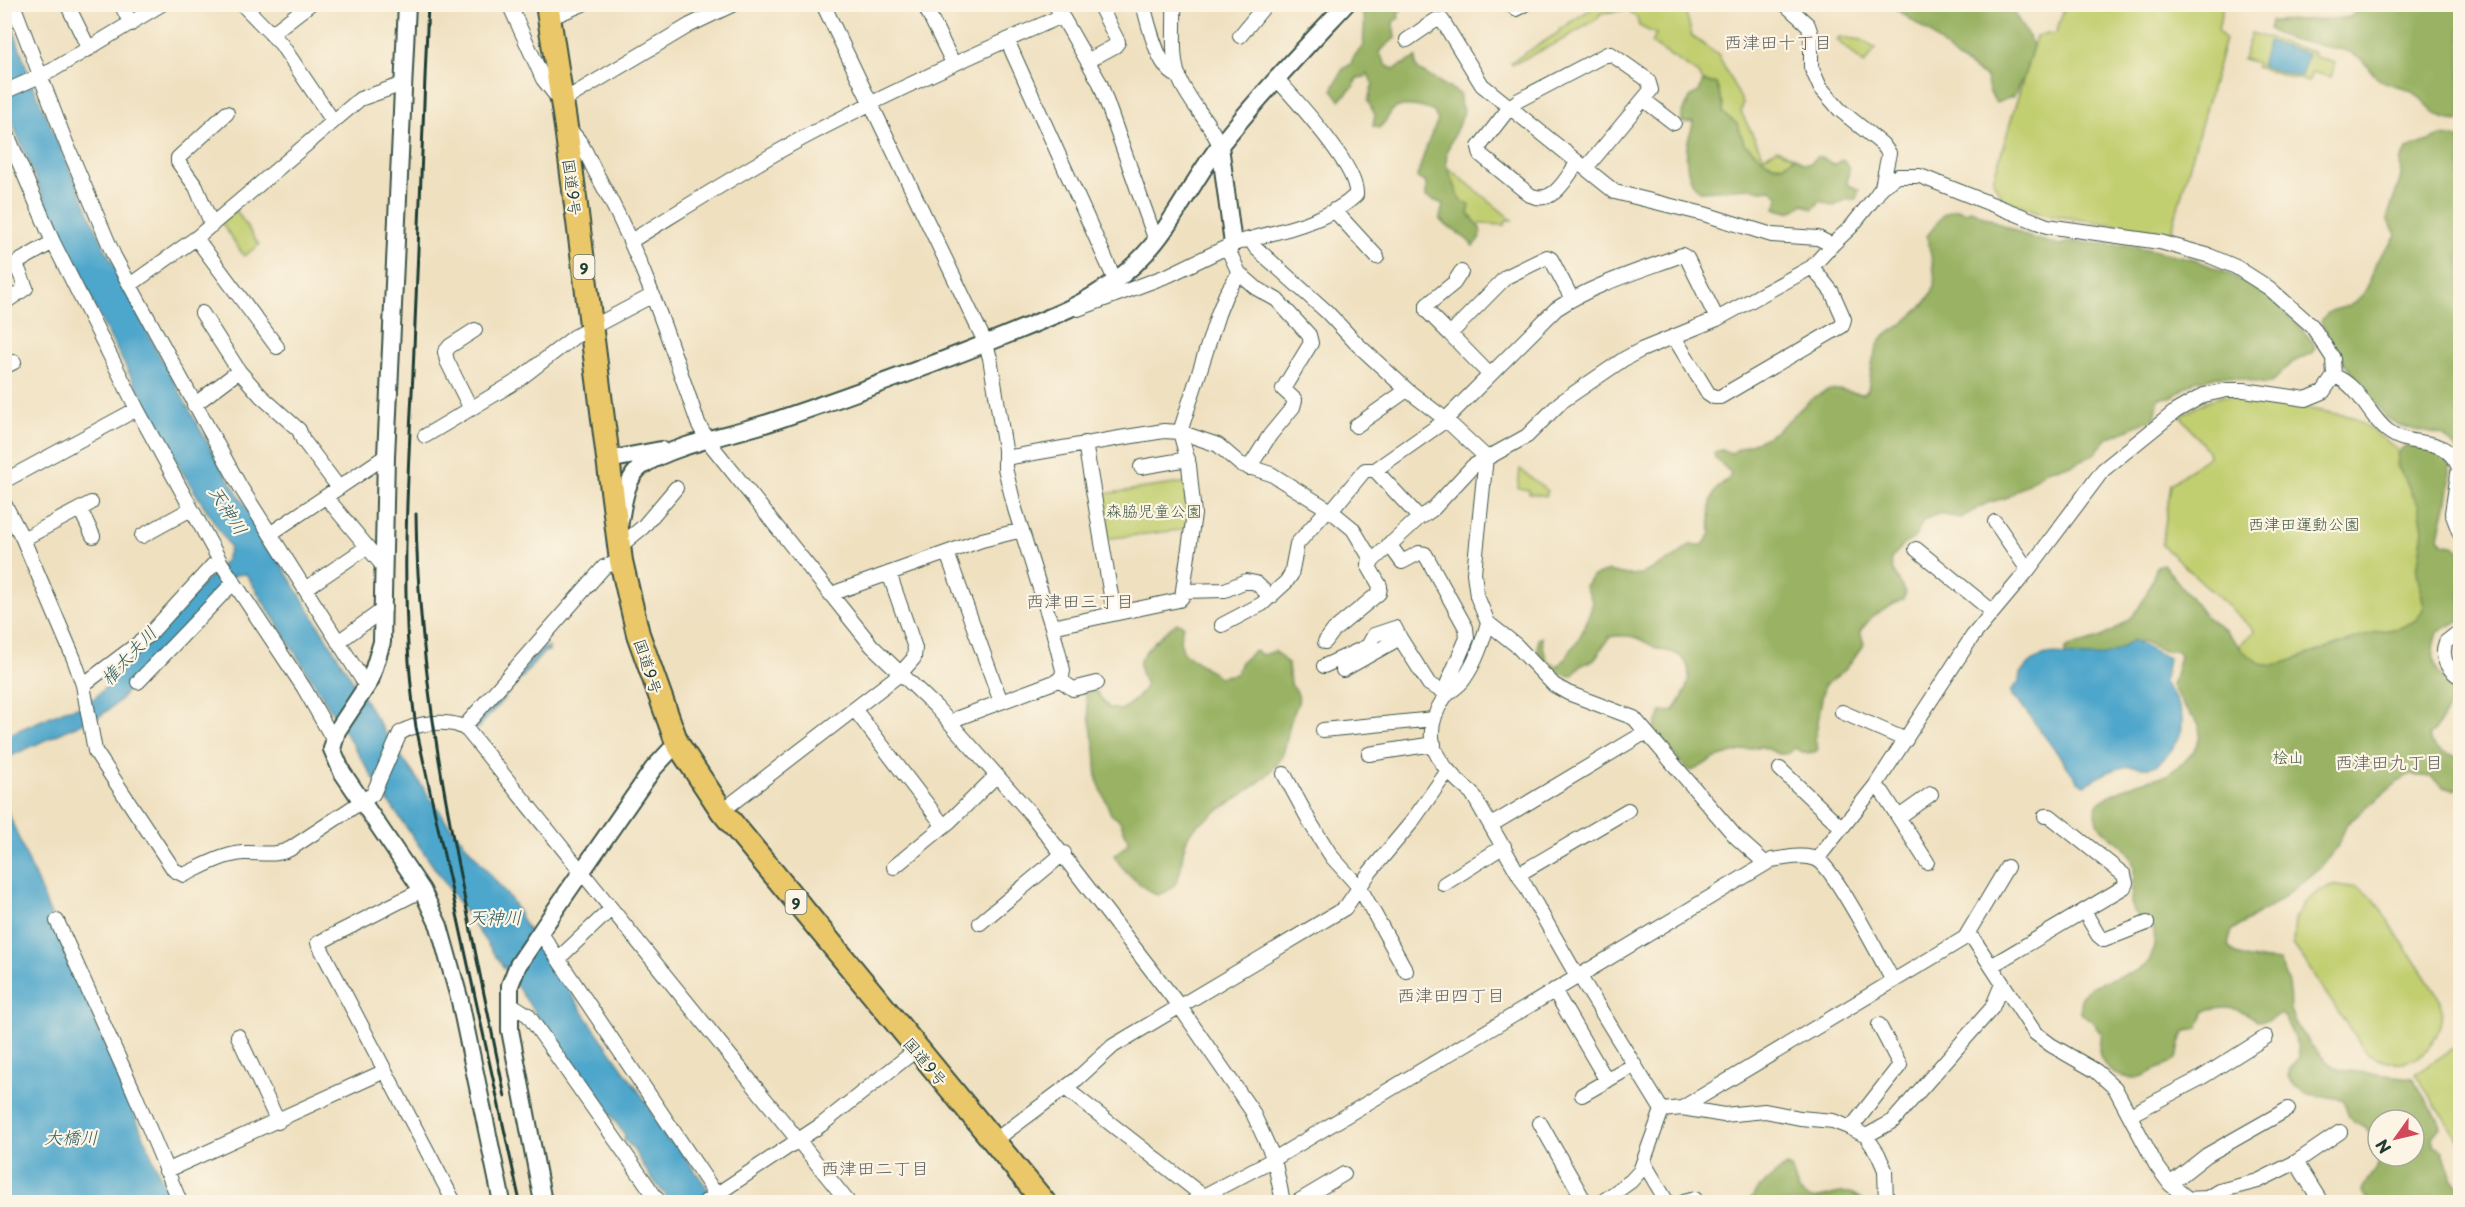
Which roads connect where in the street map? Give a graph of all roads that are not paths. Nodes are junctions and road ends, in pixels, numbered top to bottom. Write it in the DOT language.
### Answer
graph roads {
  1 [pos="13,4"];
  2 [pos="67,4"];
  3 [pos="121,4"];
  4 [pos="162,4"];
  5 [pos="242,4"];
  6 [pos="310,4"];
  7 [pos="407,4"];
  8 [pos="509,4"];
  9 [pos="583,4"];
  10 [pos="734,4"];
  11 [pos="823,4"];
  12 [pos="924,4"];
  13 [pos="1099,4"];
  14 [pos="1143,4"];
  15 [pos="1174,4"];
  16 [pos="1266,4"];
  17 [pos="1346,4"];
  18 [pos="1511,4"];
  19 [pos="1525,4"];
  20 [pos="1785,4"];
  21 [pos="1058,10"];
  22 [pos="548,11"];
  23 [pos="131,24"];
  24 [pos="271,34"];
  25 [pos="1240,36"];
  26 [pos="1007,39"];
  27 [pos="1407,40"];
  28 [pos="89,49"];
  29 [pos="1089,60"];
  30 [pos="953,63"];
  31 [pos="1179,76"];
  32 [pos="39,78"];
  33 [pos="1276,78"];
  34 [pos="403,84"];
  35 [pos="4,92"];
  36 [pos="1644,100"];
  37 [pos="561,102"];
  38 [pos="870,103"];
  39 [pos="1510,107"];
  40 [pos="227,113"];
  41 [pos="333,121"];
  42 [pos="1674,123"];
  43 [pos="4,127"];
  44 [pos="566,128"];
  45 [pos="1220,146"];
  46 [pos="1582,165"];
  47 [pos="1882,187"];
  48 [pos="1334,210"];
  49 [pos="212,225"];
  50 [pos="196,238"];
  51 [pos="1250,239"];
  52 [pos="632,241"];
  53 [pos="1156,241"];
  54 [pos="53,242"];
  55 [pos="1832,245"];
  56 [pos="1230,246"];
  57 [pos="1377,257"];
  58 [pos="9,264"];
  59 [pos="1812,267"];
  60 [pos="1461,272"];
  61 [pos="1239,273"];
  62 [pos="1115,280"];
  63 [pos="130,285"];
  64 [pos="653,295"];
  65 [pos="1572,299"];
  66 [pos="4,303"];
  67 [pos="202,313"];
  68 [pos="1057,314"];
  69 [pos="1717,319"];
  70 [pos="592,327"];
  71 [pos="475,330"];
  72 [pos="1450,334"];
  73 [pos="1674,338"];
  74 [pos="985,342"];
  75 [pos="277,347"];
  76 [pos="239,371"];
  77 [pos="1490,375"];
  78 [pos="2334,376"];
  79 [pos="1407,390"];
  80 [pos="194,405"];
  81 [pos="136,409"];
  82 [pos="471,409"];
  83 [pos="1445,419"];
  84 [pos="1356,426"];
  85 [pos="1180,432"];
  86 [pos="425,436"];
  87 [pos="703,442"];
  88 [pos="1085,443"];
  89 [pos="386,456"];
  90 [pos="1486,457"];
  91 [pos="1005,458"];
  92 [pos="1188,459"];
  93 [pos="608,460"];
  94 [pos="1141,467"];
  95 [pos="1249,468"];
  96 [pos="1375,470"];
  97 [pos="4,481"];
  98 [pos="339,488"];
  99 [pos="676,488"];
  100 [pos="326,497"];
  101 [pos="4,503"];
  102 [pos="191,509"];
  103 [pos="1329,510"];
  104 [pos="1420,516"];
  105 [pos="1995,522"];
  106 [pos="1022,530"];
  107 [pos="270,534"];
  108 [pos="2460,534"];
  109 [pos="93,536"];
  110 [pos="142,536"];
  111 [pos="23,539"];
  112 [pos="1389,544"];
  113 [pos="367,547"];
  114 [pos="1916,549"];
  115 [pos="616,551"];
  116 [pos="947,553"];
  117 [pos="1372,561"];
  118 [pos="221,562"];
  119 [pos="383,566"];
  120 [pos="2028,570"];
  121 [pos="888,573"];
  122 [pos="233,580"];
  123 [pos="305,589"];
  124 [pos="1183,591"];
  125 [pos="831,594"];
  126 [pos="1271,597"];
  127 [pos="384,609"];
  128 [pos="1992,612"];
  129 [pos="1114,613"];
  130 [pos="1488,623"];
  131 [pos="1222,625"];
  132 [pos="1052,627"];
  133 [pos="2460,632"];
  134 [pos="1400,638"];
  135 [pos="338,642"];
  136 [pos="1325,642"];
  137 [pos="1324,666"];
  138 [pos="1343,670"];
  139 [pos="900,674"];
  140 [pos="2460,677"];
  141 [pos="1059,679"];
  142 [pos="138,682"];
  143 [pos="1097,683"];
  144 [pos="366,689"];
  145 [pos="84,690"];
  146 [pos="1448,694"];
  147 [pos="1000,702"];
  148 [pos="855,710"];
  149 [pos="1842,712"];
  150 [pos="1434,718"];
  151 [pos="950,723"];
  152 [pos="464,727"];
  153 [pos="1323,730"];
  154 [pos="1646,732"];
  155 [pos="334,736"];
  156 [pos="1906,740"];
  157 [pos="677,743"];
  158 [pos="1434,744"];
  159 [pos="1370,754"];
  160 [pos="1779,769"];
  161 [pos="1447,772"];
  162 [pos="1284,774"];
  163 [pos="996,776"];
  164 [pos="1875,786"];
  165 [pos="1931,794"];
  166 [pos="368,798"];
  167 [pos="1628,810"];
  168 [pos="722,811"];
  169 [pos="2045,816"];
  170 [pos="1899,817"];
  171 [pos="943,825"];
  172 [pos="1491,825"];
  173 [pos="1842,828"];
  174 [pos="1504,846"];
  175 [pos="1064,854"];
  176 [pos="1817,859"];
  177 [pos="1927,862"];
  178 [pos="1765,863"];
  179 [pos="894,867"];
  180 [pos="2007,867"];
  181 [pos="580,873"];
  182 [pos="1519,874"];
  183 [pos="1444,884"];
  184 [pos="1360,888"];
  185 [pos="422,890"];
  186 [pos="611,909"];
  187 [pos="2084,911"];
  188 [pos="57,921"];
  189 [pos="980,923"];
  190 [pos="2147,923"];
  191 [pos="540,932"];
  192 [pos="1966,936"];
  193 [pos="558,959"];
  194 [pos="1991,966"];
  195 [pos="1406,971"];
  196 [pos="1578,975"];
  197 [pos="1893,981"];
  198 [pos="2002,984"];
  199 [pos="1554,990"];
  200 [pos="509,1003"];
  201 [pos="1180,1007"];
  202 [pos="1880,1025"];
  203 [pos="238,1036"];
  204 [pos="2266,1037"];
  205 [pos="916,1050"];
  206 [pos="1634,1065"];
  207 [pos="385,1071"];
  208 [pos="1607,1081"];
  209 [pos="1065,1088"];
  210 [pos="1582,1095"];
  211 [pos="1682,1108"];
  212 [pos="2288,1109"];
  213 [pos="1662,1110"];
  214 [pos="2130,1115"];
  215 [pos="278,1122"];
  216 [pos="1540,1123"];
  217 [pos="1851,1128"];
  218 [pos="2340,1132"];
  219 [pos="1866,1136"];
  220 [pos="796,1141"];
  221 [pos="994,1141"];
  222 [pos="1274,1159"];
  223 [pos="1644,1162"];
  224 [pos="2296,1162"];
  225 [pos="166,1171"];
  226 [pos="1344,1174"];
  227 [pos="2170,1184"];
  228 [pos="714,1199"];
  229 [pos="1197,1199"];
  230 [pos="2186,1201"];
  231 [pos="180,1203"];
  232 [pos="454,1203"];
  233 [pos="502,1203"];
  234 [pos="543,1203"];
  235 [pos="659,1203"];
  236 [pos="848,1203"];
  237 [pos="1044,1203"];
  238 [pos="1283,1203"];
  239 [pos="1297,1203"];
  240 [pos="1585,1203"];
  241 [pos="1602,1203"];
  242 [pos="1667,1203"];
  243 [pos="1886,1203"];
  244 [pos="2321,1203"];
  1 -- 32 [label="street"];
  2 -- 28 [label="street"];
  3 -- 23 [label="street"];
  4 -- 23 [label="street"];
  5 -- 24 [label="street"];
  6 -- 24 [label="street"];
  7 -- 34 [label="street"];
  8 -- 37 [label="street"];
  9 -- 22 [label="street"];
  10 -- 37 [label="street"];
  11 -- 38 [label="street"];
  12 -- 30 [label="street"];
  13 -- 29 [label="street"];
  14 -- 31 [label="street"];
  15 -- 31 [label="street"];
  16 -- 25 [label="street"];
  17 -- 33 [label="street"];
  18 -- 19 [label="street"];
  20 -- 47 [label="street"];
  21 -- 26 [label="street"];
  21 -- 29 [label="street"];
  22 -- 37 [label="highway, 国道9号 / 9"];
  23 -- 28 [label="street"];
  24 -- 41 [label="street"];
  26 -- 30 [label="street"];
  26 -- 62 [label="street"];
  27 -- 39 [label="street"];
  28 -- 32 [label="street"];
  29 -- 53 [label="street"];
  30 -- 38 [label="street"];
  31 -- 45 [label="street"];
  32 -- 35 [label="street"];
  32 -- 63 [label="street"];
  33 -- 45 [label="street"];
  33 -- 48 [label="street"];
  34 -- 41 [label="street"];
  34 -- 89 [label="street"];
  36 -- 39 [label="street"];
  36 -- 42 [label="street"];
  36 -- 46 [label="street"];
  37 -- 44 [label="highway, 国道9号 / 9"];
  38 -- 52 [label="street"];
  38 -- 74 [label="street"];
  39 -- 46 [label="street"];
  39 -- 46 [label="street"];
  40 -- 49 [label="street"];
  41 -- 49 [label="street"];
  43 -- 54 [label="street"];
  44 -- 52 [label="street"];
  44 -- 70 [label="highway, 国道9号 / 9"];
  45 -- 53 [label="street"];
  45 -- 56 [label="street"];
  46 -- 55 [label="street"];
  47 -- 55 [label="street"];
  47 -- 78 [label="street"];
  48 -- 51 [label="street"];
  48 -- 57 [label="street"];
  49 -- 50 [label="street"];
  50 -- 63 [label="street"];
  50 -- 75 [label="street"];
  51 -- 56 [label="street"];
  51 -- 79 [label="street"];
  52 -- 64 [label="street"];
  53 -- 62 [label="street"];
  54 -- 58 [label="street"];
  54 -- 81 [label="street"];
  55 -- 59 [label="street"];
  56 -- 61 [label="street"];
  56 -- 68 [label="street"];
  58 -- 66 [label="street"];
  59 -- 69 [label="street"];
  59 -- 73 [label="street"];
  60 -- 72 [label="street"];
  61 -- 85 [label="street"];
  61 -- 95 [label="street"];
  62 -- 68 [label="street"];
  63 -- 80 [label="street"];
  64 -- 70 [label="street"];
  64 -- 87 [label="street"];
  65 -- 69 [label="street"];
  65 -- 72 [label="street"];
  65 -- 77 [label="street"];
  67 -- 76 [label="street"];
  68 -- 74 [label="street"];
  69 -- 73 [label="street"];
  70 -- 82 [label="street"];
  70 -- 93 [label="highway, 国道9号 / 9"];
  71 -- 82 [label="street"];
  72 -- 77 [label="street"];
  73 -- 90 [label="street"];
  74 -- 87 [label="street"];
  74 -- 91 [label="street"];
  76 -- 80 [label="street"];
  76 -- 98 [label="street"];
  77 -- 83 [label="street"];
  78 -- 108 [label="street"];
  78 -- 120 [label="street"];
  79 -- 83 [label="street"];
  79 -- 84 [label="street"];
  80 -- 107 [label="street"];
  81 -- 97 [label="street"];
  81 -- 102 [label="street"];
  82 -- 86 [label="street"];
  83 -- 90 [label="street"];
  83 -- 96 [label="street"];
  85 -- 88 [label="street"];
  85 -- 92 [label="street"];
  85 -- 95 [label="street"];
  87 -- 93 [label="street"];
  87 -- 115 [label="street"];
  87 -- 125 [label="street"];
  88 -- 91 [label="street"];
  88 -- 129 [label="street"];
  89 -- 98 [label="street"];
  89 -- 119 [label="street"];
  90 -- 104 [label="street"];
  90 -- 130 [label="street"];
  91 -- 106 [label="street"];
  92 -- 94 [label="street"];
  92 -- 124 [label="street"];
  93 -- 115 [label="highway, 国道9号 / 9"];
  95 -- 103 [label="street"];
  96 -- 103 [label="street"];
  96 -- 104 [label="street"];
  98 -- 100 [label="street"];
  99 -- 115 [label="street"];
  100 -- 107 [label="street"];
  100 -- 113 [label="street"];
  101 -- 111 [label="street"];
  102 -- 110 [label="street"];
  102 -- 118 [label="street"];
  103 -- 117 [label="street"];
  103 -- 126 [label="street"];
  104 -- 112 [label="street"];
  105 -- 120 [label="street"];
  106 -- 116 [label="street"];
  106 -- 132 [label="street"];
  107 -- 123 [label="street"];
  109 -- 111 [label="street"];
  111 -- 145 [label="street"];
  112 -- 117 [label="street"];
  112 -- 146 [label="street"];
  113 -- 119 [label="street"];
  113 -- 123 [label="street"];
  114 -- 128 [label="street"];
  115 -- 152 [label="street"];
  115 -- 157 [label="highway, 国道9号 / 9"];
  116 -- 121 [label="street"];
  116 -- 147 [label="street"];
  117 -- 136 [label="street"];
  118 -- 122 [label="street"];
  118 -- 145 [label="street"];
  119 -- 127 [label="street"];
  120 -- 128 [label="street"];
  121 -- 125 [label="street"];
  121 -- 139 [label="street"];
  122 -- 142 [label="street"];
  122 -- 155 [label="street"];
  123 -- 135 [label="street"];
  124 -- 126 [label="street"];
  124 -- 129 [label="street"];
  125 -- 139 [label="street"];
  126 -- 131 [label="street"];
  127 -- 135 [label="street"];
  127 -- 144 [label="street"];
  128 -- 156 [label="street"];
  129 -- 132 [label="street"];
  130 -- 146 [label="street"];
  130 -- 154 [label="street"];
  132 -- 141 [label="street"];
  133 -- 140 [label="street"];
  134 -- 137 [label="street"];
  134 -- 138 [label="street"];
  134 -- 146 [label="street"];
  135 -- 144 [label="street"];
  139 -- 148 [label="street"];
  139 -- 151 [label="street"];
  141 -- 143 [label="street"];
  141 -- 147 [label="street"];
  144 -- 155 [label="street"];
  145 -- 166 [label="street"];
  146 -- 150 [label="street"];
  147 -- 151 [label="street"];
  148 -- 168 [label="street"];
  148 -- 171 [label="street"];
  149 -- 156 [label="street"];
  150 -- 153 [label="street"];
  150 -- 158 [label="street"];
  151 -- 163 [label="street"];
  152 -- 166 [label="street"];
  152 -- 181 [label="street"];
  154 -- 172 [label="street"];
  154 -- 178 [label="street"];
  155 -- 166 [label="street"];
  156 -- 164 [label="street"];
  157 -- 168 [label="highway, 国道9号 / 9"];
  157 -- 181 [label="street"];
  158 -- 159 [label="street"];
  158 -- 161 [label="street"];
  160 -- 173 [label="street"];
  161 -- 172 [label="street"];
  161 -- 184 [label="street"];
  162 -- 184 [label="street"];
  163 -- 171 [label="street"];
  163 -- 175 [label="street"];
  164 -- 170 [label="street"];
  164 -- 173 [label="street"];
  165 -- 170 [label="street"];
  166 -- 185 [label="street"];
  167 -- 182 [label="street"];
  168 -- 205 [label="highway, 国道9号 / 9"];
  169 -- 187 [label="street"];
  170 -- 177 [label="street"];
  171 -- 179 [label="street"];
  172 -- 174 [label="street"];
  173 -- 176 [label="street"];
  174 -- 182 [label="street"];
  174 -- 183 [label="street"];
  175 -- 189 [label="street"];
  175 -- 201 [label="street"];
  176 -- 178 [label="street"];
  176 -- 197 [label="street"];
  178 -- 196 [label="street"];
  180 -- 192 [label="street"];
  181 -- 186 [label="street"];
  181 -- 191 [label="street"];
  182 -- 196 [label="street"];
  184 -- 195 [label="street"];
  184 -- 201 [label="street"];
  185 -- 207 [label="street"];
  185 -- 233 [label="street"];
  186 -- 193 [label="street"];
  186 -- 220 [label="street"];
  187 -- 190 [label="street"];
  187 -- 194 [label="street"];
  188 -- 225 [label="street"];
  191 -- 193 [label="street"];
  191 -- 200 [label="street"];
  192 -- 194 [label="street"];
  192 -- 197 [label="street"];
  193 -- 228 [label="street"];
  194 -- 198 [label="street"];
  196 -- 199 [label="street"];
  196 -- 206 [label="street"];
  197 -- 211 [label="street"];
  198 -- 214 [label="street"];
  198 -- 219 [label="street"];
  199 -- 208 [label="street"];
  199 -- 222 [label="street"];
  200 -- 234 [label="street"];
  200 -- 235 [label="street"];
  201 -- 209 [label="street"];
  201 -- 222 [label="street"];
  202 -- 217 [label="street"];
  203 -- 215 [label="street"];
  204 -- 214 [label="street"];
  205 -- 220 [label="street"];
  205 -- 221 [label="highway, 国道9号 / 9"];
  206 -- 208 [label="street"];
  206 -- 213 [label="street"];
  207 -- 215 [label="street"];
  207 -- 232 [label="street"];
  208 -- 210 [label="street"];
  209 -- 221 [label="street"];
  209 -- 229 [label="street"];
  211 -- 213 [label="street"];
  211 -- 217 [label="street"];
  212 -- 227 [label="street"];
  213 -- 223 [label="street"];
  214 -- 227 [label="street"];
  215 -- 225 [label="street"];
  216 -- 240 [label="street"];
  217 -- 219 [label="street"];
  218 -- 224 [label="street"];
  219 -- 243 [label="street"];
  220 -- 228 [label="street"];
  220 -- 236 [label="street"];
  221 -- 237 [label="highway, 国道9号 / 9"];
  222 -- 229 [label="street"];
  222 -- 238 [label="street"];
  223 -- 241 [label="street"];
  223 -- 242 [label="street"];
  224 -- 230 [label="street"];
  224 -- 244 [label="street"];
  225 -- 231 [label="street"];
  226 -- 239 [label="street"];
  227 -- 230 [label="street"];
}
